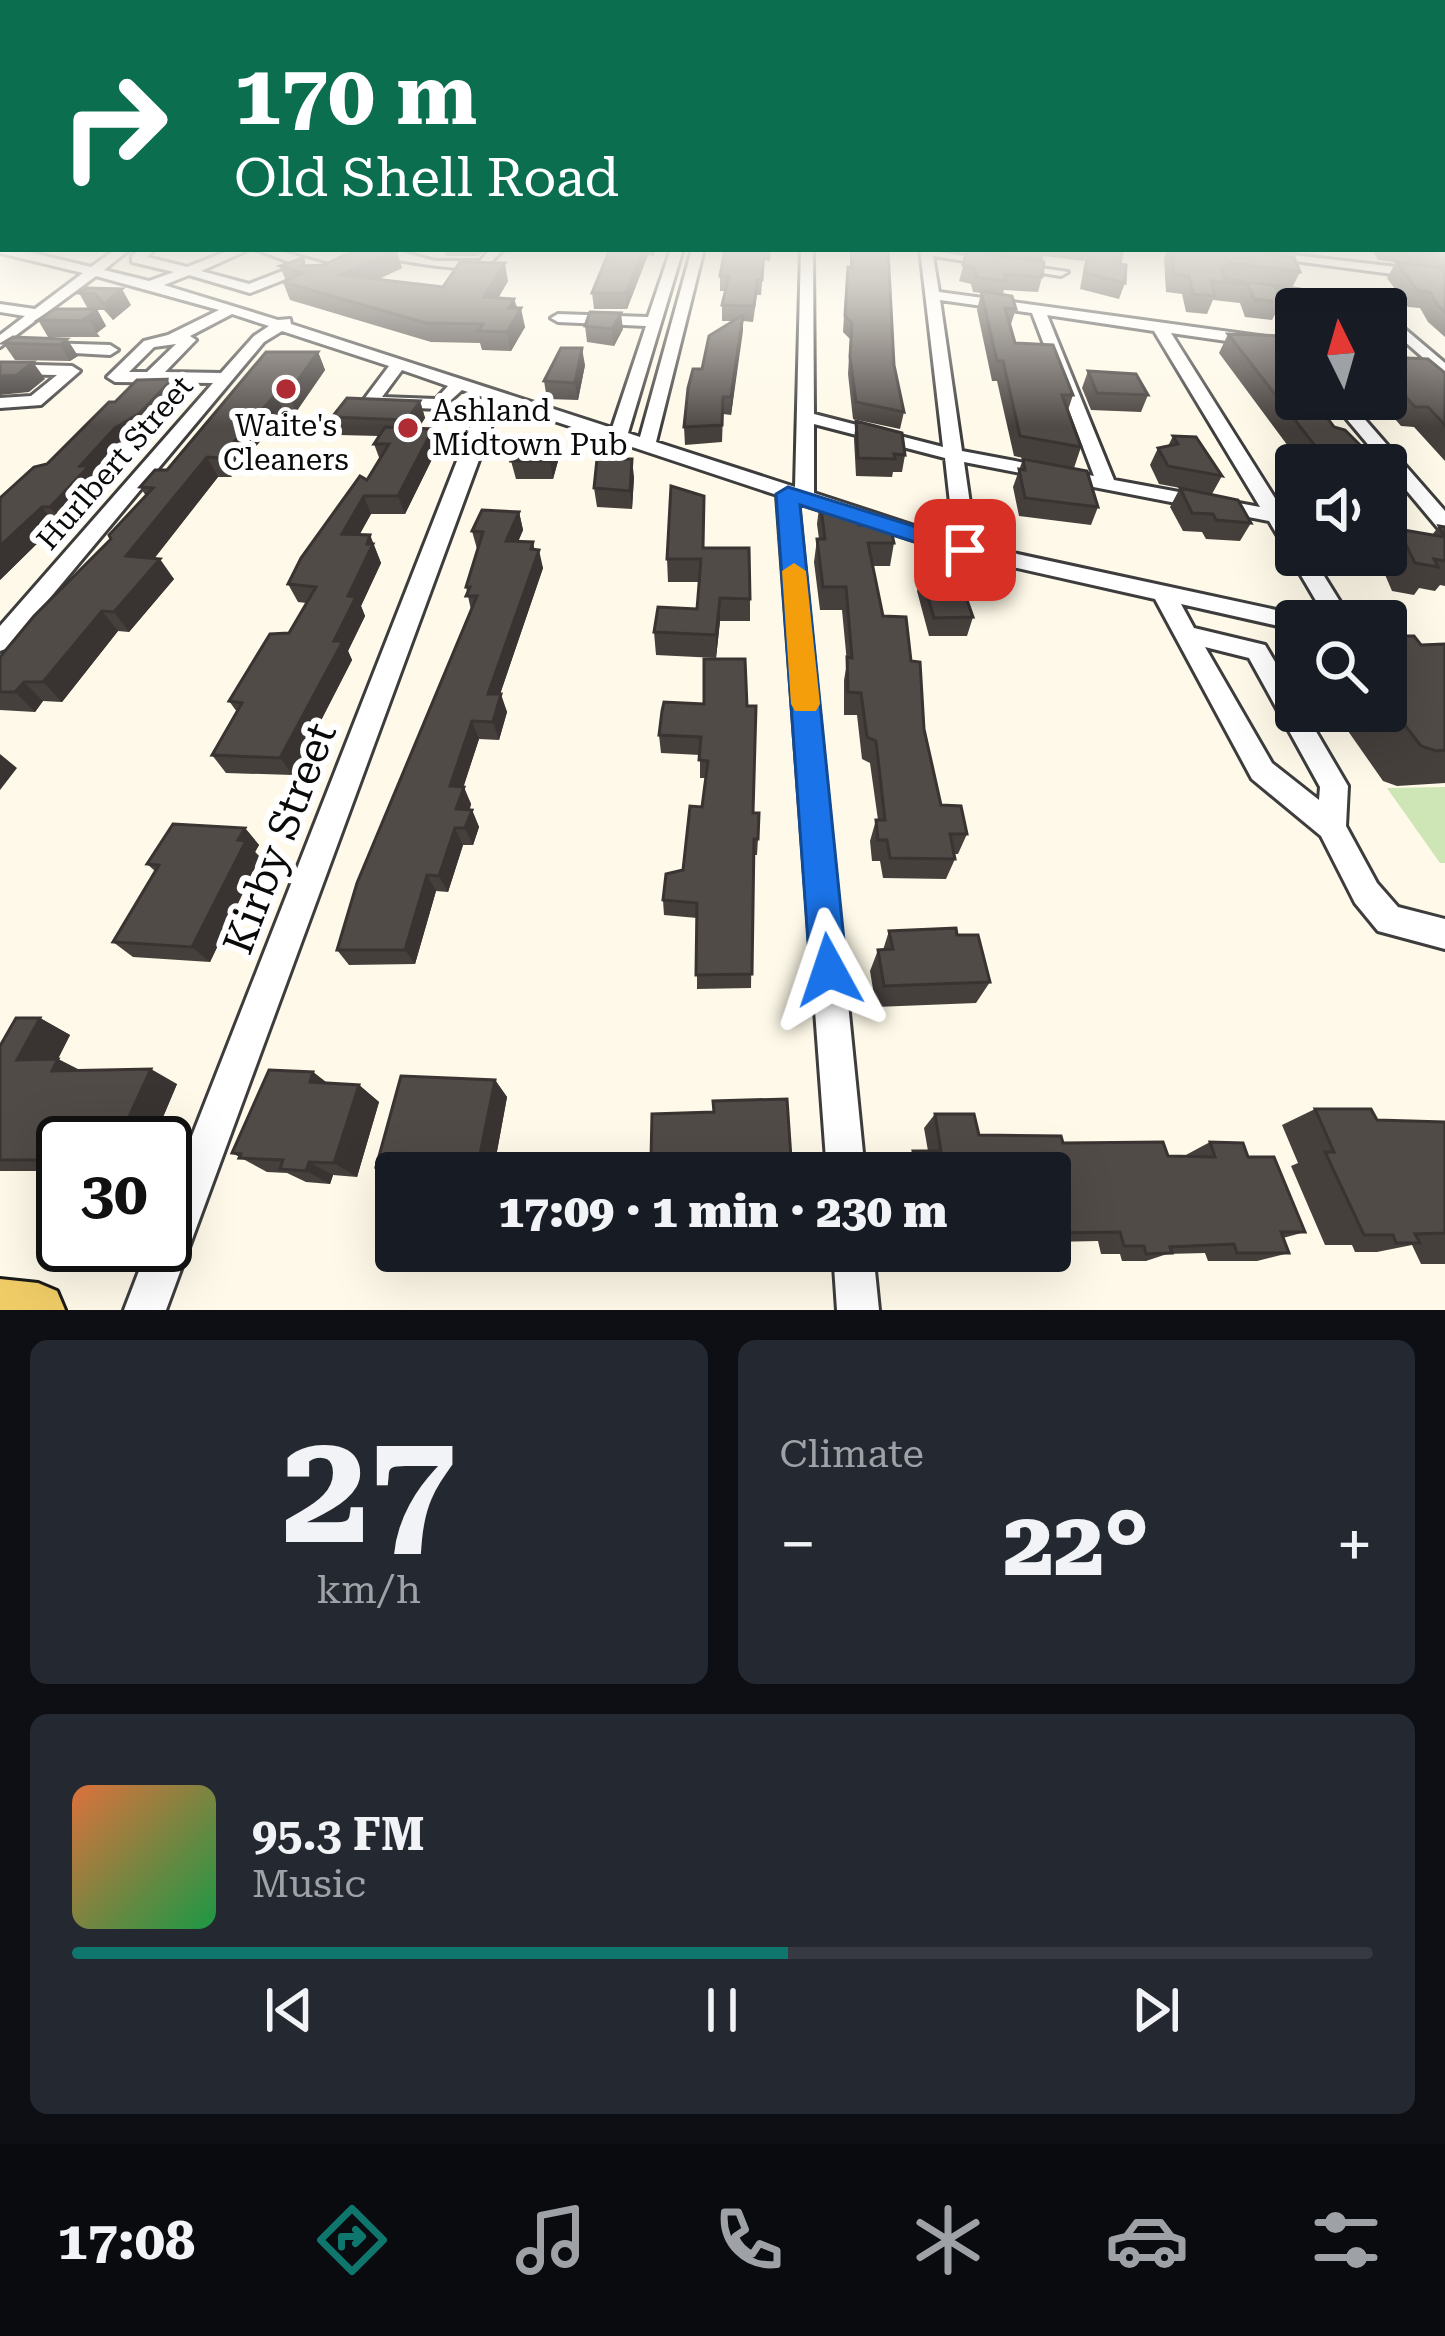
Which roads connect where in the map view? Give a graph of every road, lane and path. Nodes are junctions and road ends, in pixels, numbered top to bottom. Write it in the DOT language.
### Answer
graph roads {
  1 [pos="49,305"];
  2 [pos="219,305"];
  3 [pos="247,305"];
  4 [pos="658,305"];
  5 [pos="683,305"];
  6 [pos="806,305"];
  7 [pos="934,305"];
  8 [pos="1004,305"];
  9 [pos="0,308"];
  10 [pos="235,310"];
  11 [pos="1038,310"];
  12 [pos="36,316"];
  13 [pos="67,318"];
  14 [pos="558,318"];
  15 [pos="652,322"];
  16 [pos="278,325"];
  17 [pos="1159,326"];
  18 [pos="1407,337"];
  19 [pos="173,339"];
  20 [pos="0,343"];
  21 [pos="1275,344"];
  22 [pos="110,350"];
  23 [pos="377,351"];
  24 [pos="1407,362"];
  25 [pos="398,365"];
  26 [pos="0,369"];
  27 [pos="1441,369"];
  28 [pos="151,377"];
  29 [pos="226,378"];
  30 [pos="453,383"];
  31 [pos="495,398"];
  32 [pos="0,403"];
  33 [pos="805,417"];
  34 [pos="1356,420"];
  35 [pos="618,438"];
  36 [pos="646,447"];
  37 [pos="954,455"];
  38 [pos="1106,483"];
  39 [pos="796,496"];
  40 [pos="1275,502"];
  41 [pos="1275,517"];
  42 [pos="1445,524"];
  43 [pos="1407,540"];
  44 [pos="1445,546"];
  45 [pos="965,550"];
  46 [pos="1164,595"];
  47 [pos="1275,618"];
  48 [pos="1185,634"];
  49 [pos="0,642"];
  50 [pos="1331,827"];
  51 [pos="1445,934"];
  52 [pos="844,1152"];
  53 [pos="855,1272"];
  54 [pos="0,1306"];
  55 [pos="38,1310"];
  56 [pos="145,1310"];
  57 [pos="858,1310"];
  1 -- 12 [label="street"];
  2 -- 10 [label="street"];
  3 -- 10 [label="street"];
  4 -- 15 [label="street"];
  5 -- 36 [label="street"];
  6 -- 33 [label="street"];
  7 -- 37 [label="street"];
  8 -- 11 [label="street"];
  9 -- 12 [label="street"];
  10 -- 16 [label="street"];
  10 -- 19 [label="street"];
  11 -- 17 [label="street"];
  11 -- 38 [label="street"];
  12 -- 13 [label="street"];
  12 -- 20 [label="street"];
  14 -- 15 [label="street"];
  15 -- 35 [label="street"];
  16 -- 23 [label="street"];
  16 -- 29 [label="street, Hurlbert Street"];
  17 -- 21 [label="street"];
  17 -- 40 [label="street"];
  18 -- 27 [label="street"];
  19 -- 28 [label="street"];
  19 -- 28 [label="street"];
  20 -- 22 [label="street"];
  23 -- 25 [label="street"];
  23 -- 30 [label="street"];
  24 -- 27 [label="street"];
  25 -- 30 [label="street"];
  25 -- 30 [label="street"];
  26 -- 32 [label="street"];
  28 -- 29 [label="street"];
  29 -- 49 [label="street, Hurlbert Street"];
  30 -- 31 [label="street"];
  31 -- 35 [label="street"];
  31 -- 56 [label="street, Kirby Street"];
  33 -- 37 [label="street"];
  33 -- 39 [label="street"];
  34 -- 42 [label="street"];
  35 -- 36 [label="street"];
  36 -- 39 [label="street"];
  37 -- 38 [label="street"];
  37 -- 45 [label="street"];
  38 -- 41 [label="street"];
  39 -- 45 [label="street"];
  39 -- 52 [label="street"];
  43 -- 44 [label="street"];
  45 -- 46 [label="street"];
  46 -- 47 [label="street"];
  46 -- 48 [label="street"];
  48 -- 50 [label="street"];
  48 -- 50 [label="street"];
  50 -- 51 [label="street"];
  53 -- 57 [label="street"];
  54 -- 55 [label="main road"];
}
